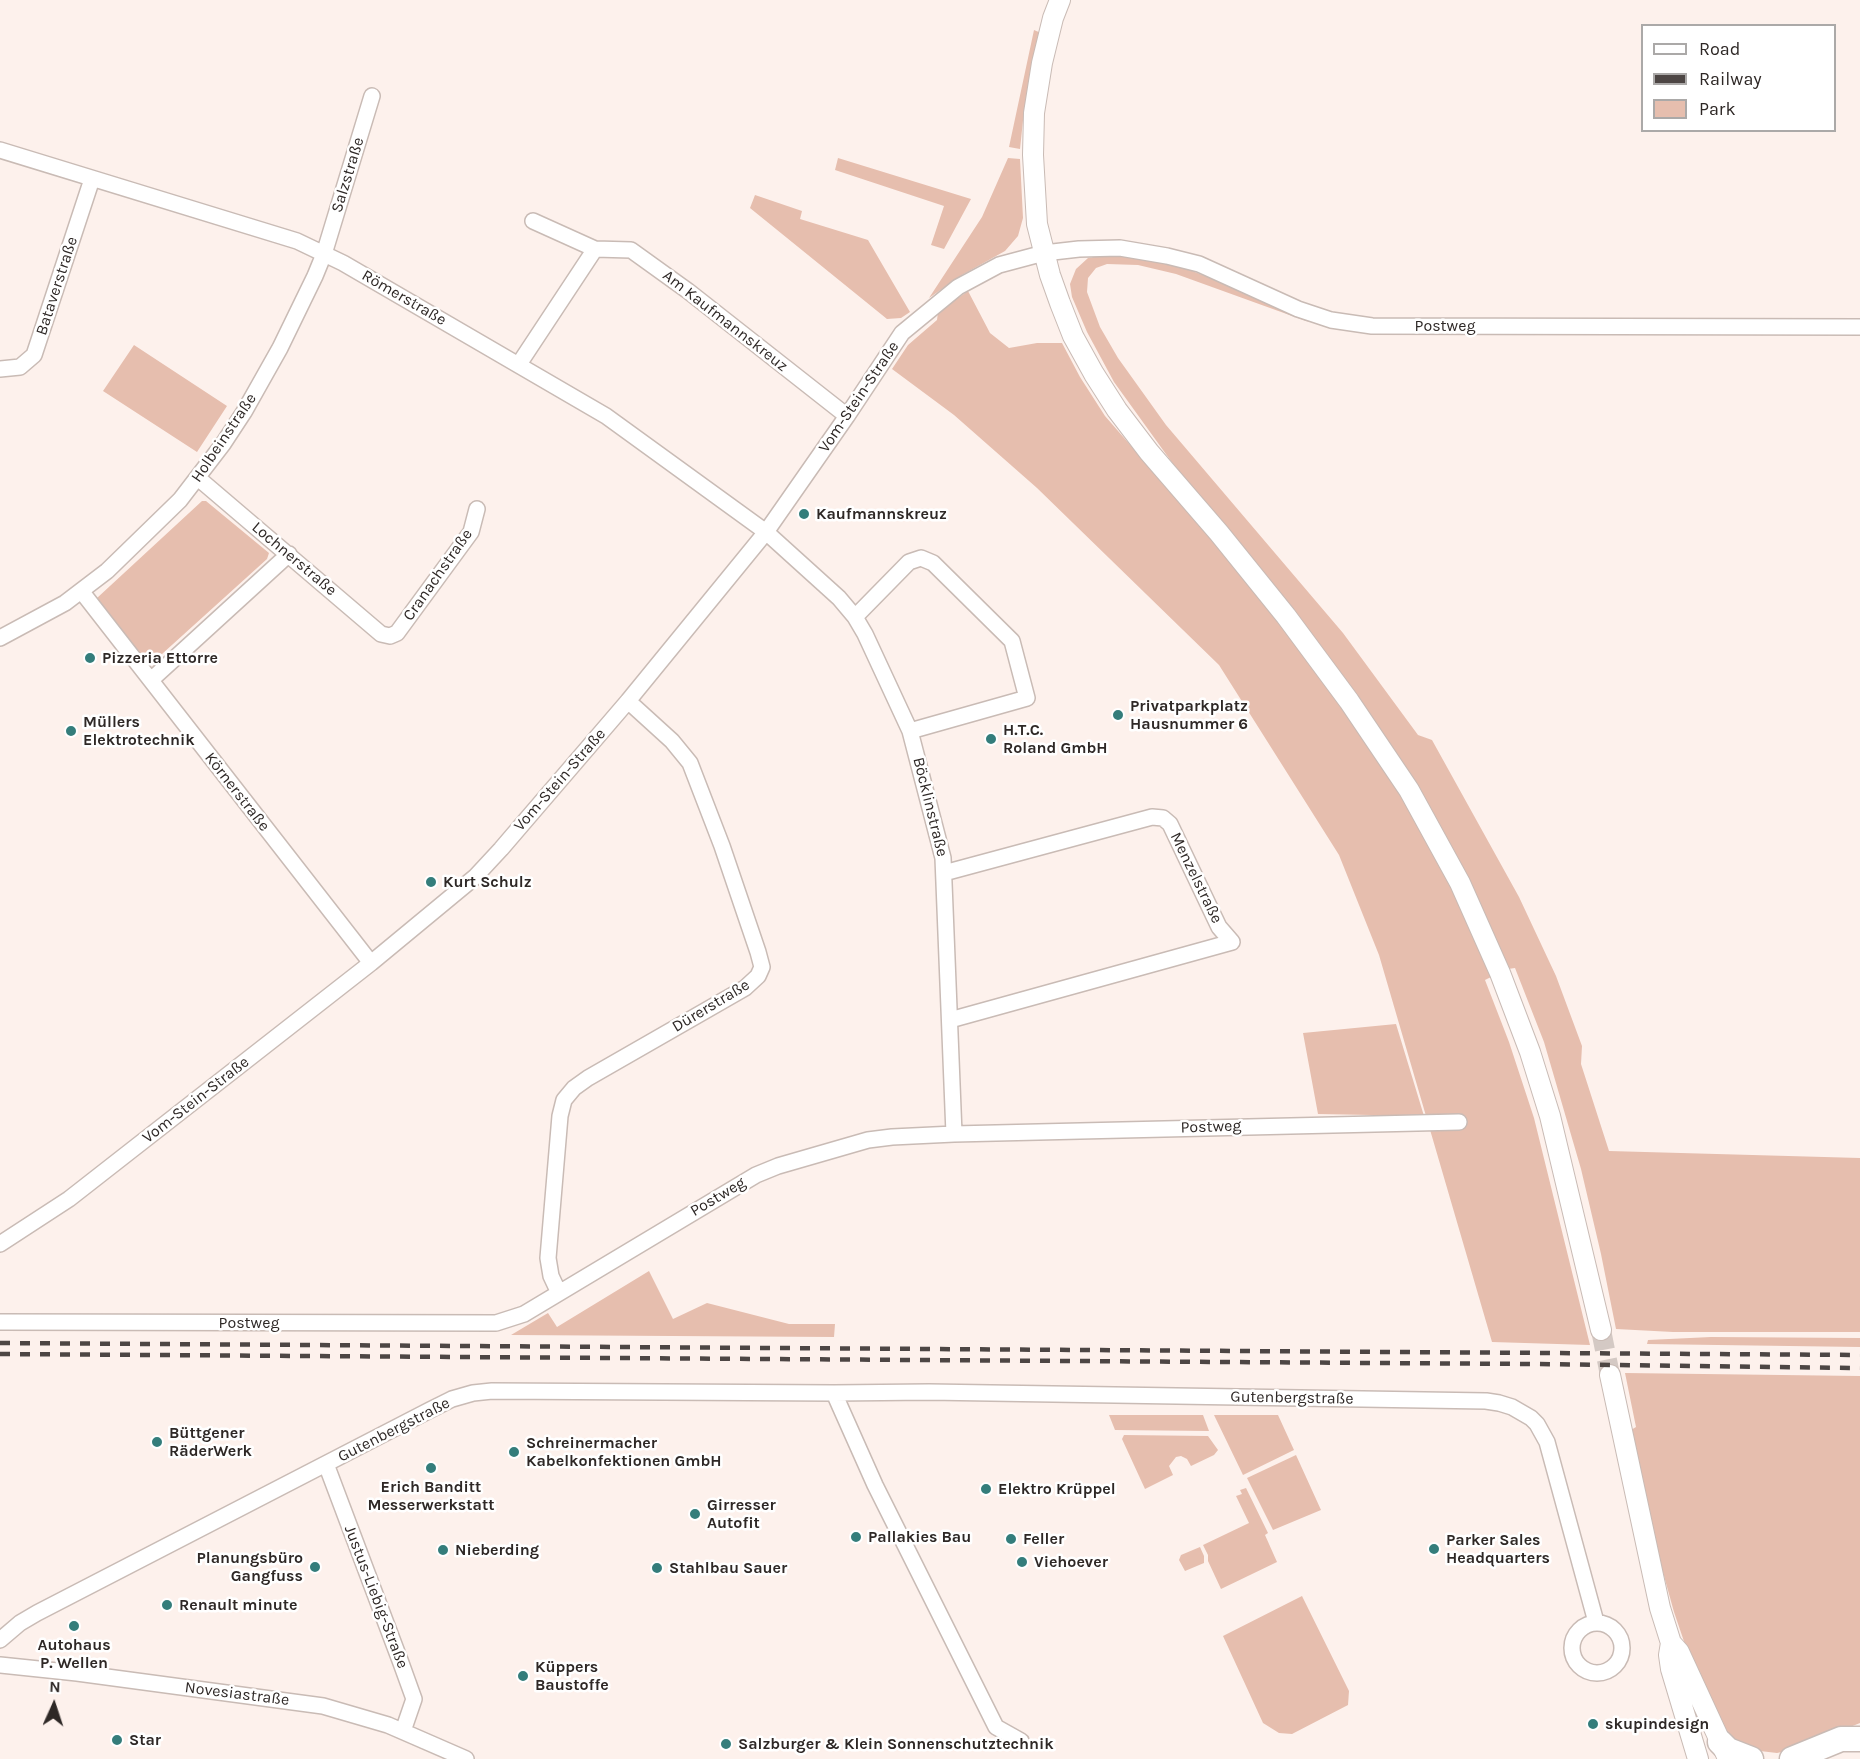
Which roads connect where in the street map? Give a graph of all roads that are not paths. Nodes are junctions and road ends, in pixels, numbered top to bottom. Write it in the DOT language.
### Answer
graph roads {
  1 [pos="1060,0"];
  2 [pos="372,96"];
  3 [pos="0,150"];
  4 [pos="92,179"];
  5 [pos="533,221"];
  6 [pos="595,249"];
  7 [pos="1044,253"];
  8 [pos="324,254"];
  9 [pos="1860,327"];
  10 [pos="519,364"];
  11 [pos="0,369"];
  12 [pos="847,416"];
  13 [pos="198,478"];
  14 [pos="477,509"];
  15 [pos="766,532"];
  16 [pos="289,554"];
  17 [pos="82,592"];
  18 [pos="855,617"];
  19 [pos="390,636"];
  20 [pos="0,638"];
  21 [pos="151,680"];
  22 [pos="628,701"];
  23 [pos="910,731"];
  24 [pos="944,873"];
  25 [pos="371,963"];
  26 [pos="950,1020"];
  27 [pos="1459,1122"];
  28 [pos="954,1134"];
  29 [pos="0,1244"];
  30 [pos="559,1293"];
  31 [pos="0,1322"];
  32 [pos="1601,1330"];
  33 [pos="1610,1375"];
  34 [pos="834,1393"];
  35 [pos="326,1464"];
  36 [pos="1596,1622"];
  37 [pos="0,1640"];
  38 [pos="1671,1643"];
  39 [pos="0,1665"];
  40 [pos="403,1731"];
  41 [pos="1860,1739"];
  42 [pos="1021,1742"];
  43 [pos="1860,1748"];
  44 [pos="1724,1751"];
  45 [pos="466,1759"];
  46 [pos="1698,1759"];
  47 [pos="1751,1759"];
  48 [pos="1792,1759"];
  49 [pos="1836,1759"];
  1 -- 7 [label="street"];
  2 -- 8 [label="street, Salzstraße"];
  3 -- 4 [label="street, Römerstraße"];
  4 -- 8 [label="street, Römerstraße"];
  4 -- 11 [label="street, Bataverstraße"];
  5 -- 6 [label="street, Am Kaufmannskreuz"];
  6 -- 10 [label="street"];
  6 -- 12 [label="street, Am Kaufmannskreuz"];
  7 -- 9 [label="street, Postweg"];
  7 -- 12 [label="street, Vom-Stein-Straße"];
  7 -- 32 [label="street"];
  8 -- 10 [label="street, Römerstraße"];
  8 -- 13 [label="street, Holbeinstraße"];
  10 -- 15 [label="street, Römerstraße"];
  12 -- 15 [label="street, Vom-Stein-Straße"];
  13 -- 16 [label="street, Lochnerstraße"];
  13 -- 17 [label="street, Holbeinstraße"];
  14 -- 19 [label="street, Cranachstraße"];
  15 -- 18 [label="street, Böcklinstraße"];
  15 -- 22 [label="street, Vom-Stein-Straße"];
  16 -- 19 [label="street, Lochnerstraße"];
  16 -- 21 [label="street"];
  17 -- 20 [label="street, Holbeinstraße"];
  17 -- 21 [label="street, Körnerstraße"];
  18 -- 23 [label="street, Böcklinstraße"];
  18 -- 23 [label="street"];
  21 -- 25 [label="street, Körnerstraße"];
  22 -- 25 [label="street, Vom-Stein-Straße"];
  22 -- 30 [label="street, Dürerstraße"];
  23 -- 24 [label="street, Böcklinstraße"];
  24 -- 26 [label="street, Böcklinstraße"];
  24 -- 26 [label="street, Menzelstraße"];
  25 -- 29 [label="street, Vom-Stein-Straße"];
  26 -- 28 [label="street, Böcklinstraße"];
  27 -- 28 [label="street, Postweg"];
  28 -- 30 [label="street, Postweg"];
  30 -- 31 [label="street, Postweg"];
  33 -- 38 [label="street"];
  34 -- 35 [label="street, Gutenbergstraße"];
  34 -- 36 [label="street, Gutenbergstraße"];
  34 -- 42 [label="street"];
  35 -- 37 [label="street, Gutenbergstraße"];
  35 -- 40 [label="street, Justus-Liebig-Straße"];
  38 -- 44 [label="street"];
  38 -- 46 [label="street"];
  39 -- 40 [label="street, Novesiastraße"];
  40 -- 45 [label="street, Novesiastraße"];
  41 -- 48 [label="main road"];
  43 -- 49 [label="main road"];
  44 -- 47 [label="main road"];
}
